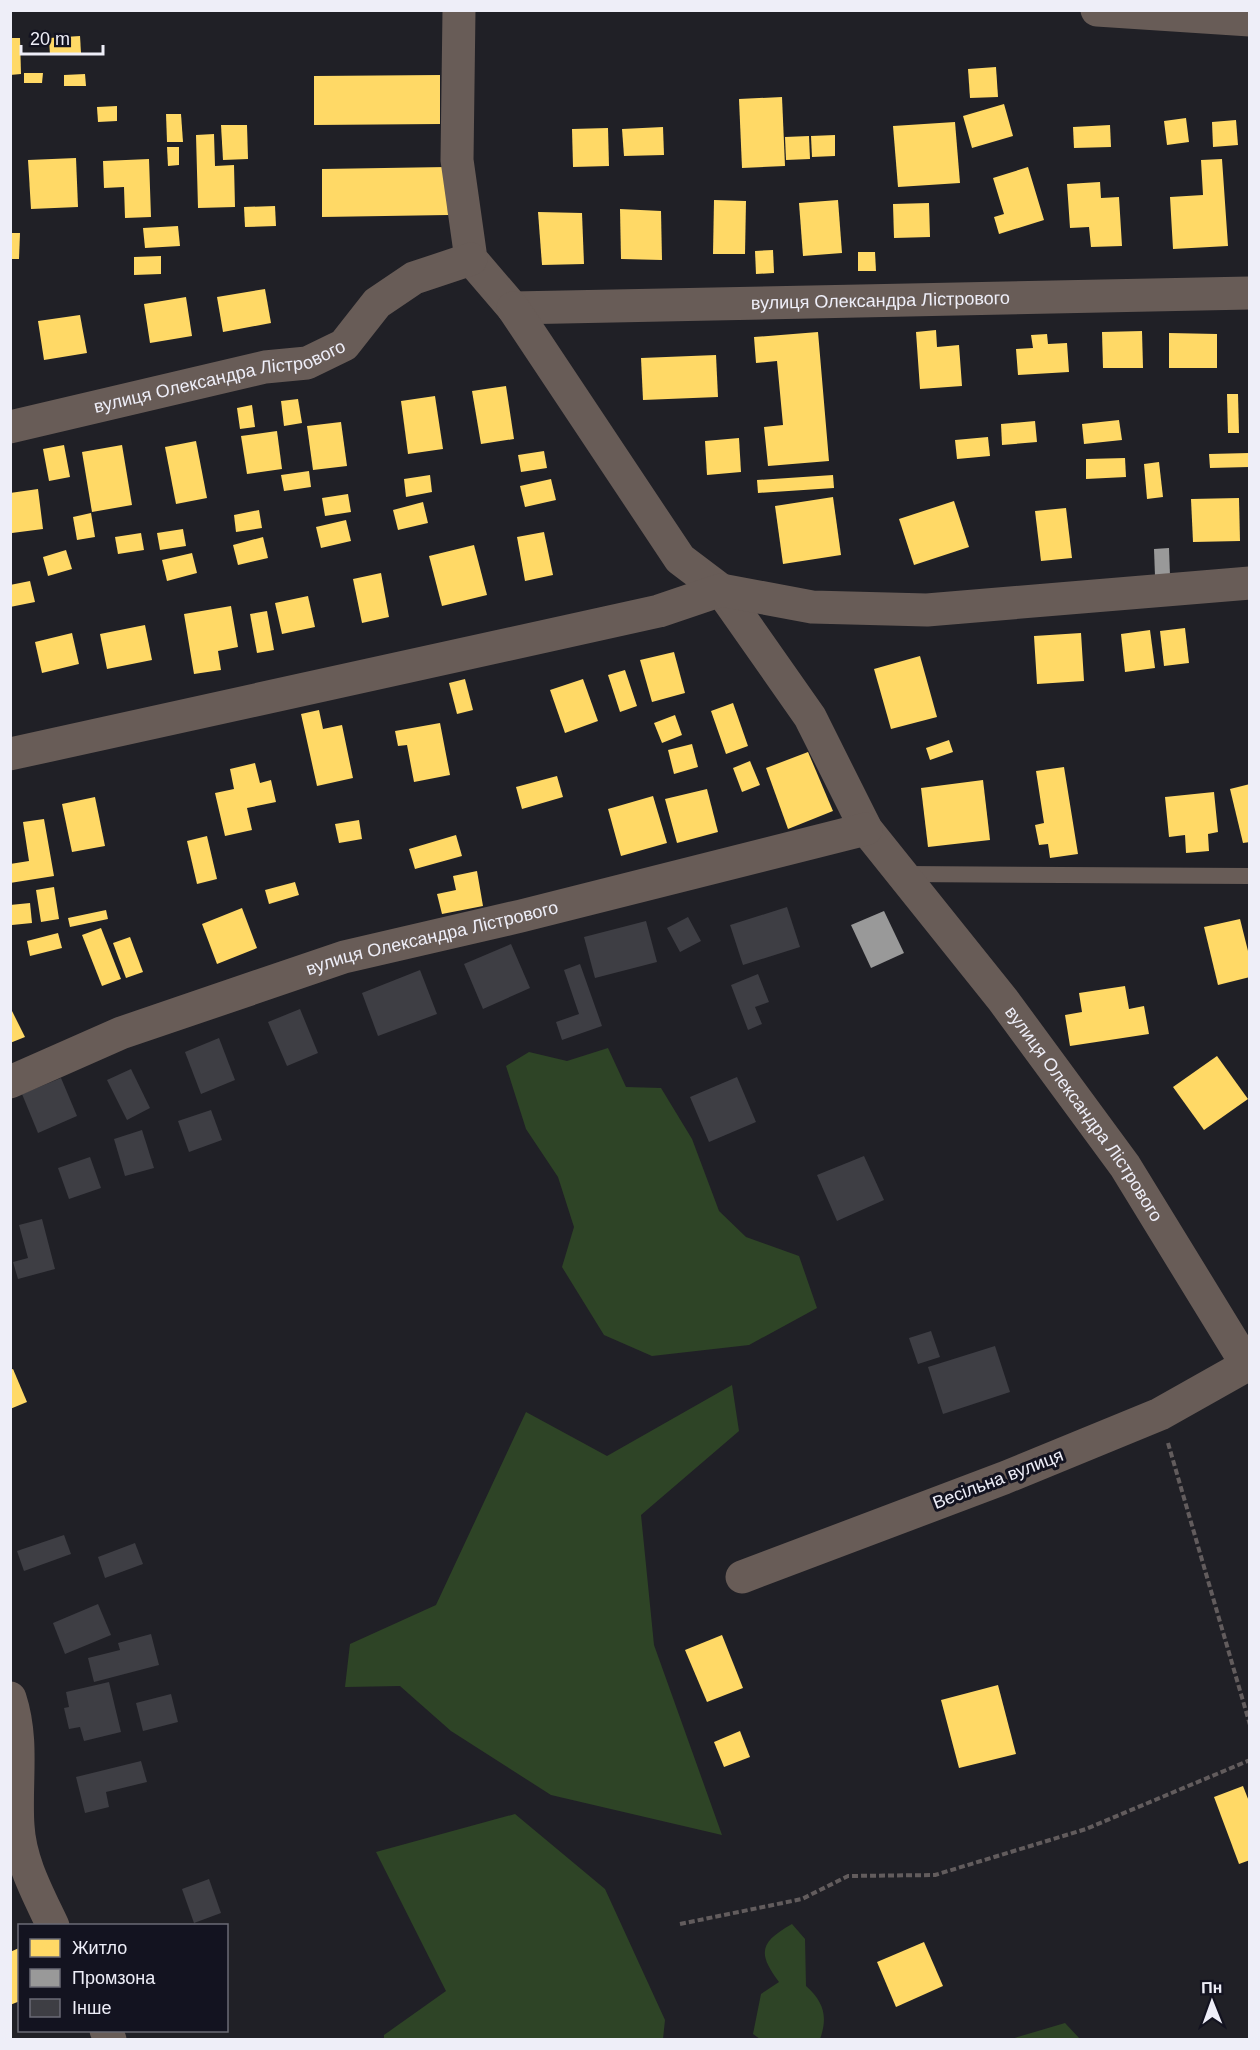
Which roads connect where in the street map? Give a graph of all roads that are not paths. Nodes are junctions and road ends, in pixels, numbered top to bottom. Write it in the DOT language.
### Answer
graph roads {
  1 [pos="459,10"];
  2 [pos="1097,10"];
  3 [pos="1250,20"];
  4 [pos="471,259"];
  5 [pos="1250,293"];
  6 [pos="513,308"];
  7 [pos="10,428"];
  8 [pos="1250,583"];
  9 [pos="721,590"];
  10 [pos="10,754"];
  11 [pos="866,829"];
  12 [pos="904,874"];
  13 [pos="1250,876"];
  14 [pos="10,1082"];
  15 [pos="1248,1364"];
  16 [pos="742,1577"];
  17 [pos="10,1698"];
  18 [pos="52,1924"];
  1 -- 4 [label="street"];
  2 -- 3 [label="street"];
  4 -- 6 [label="street, вулиця Олександра Лістрового"];
  4 -- 7 [label="street, вулиця Олександра Лістрового"];
  5 -- 6 [label="street, вулиця Олександра Лістрового"];
  6 -- 9 [label="street, вулиця Олександра Лістрового"];
  8 -- 9 [label="street, вулиця Олександра Лістрового"];
  9 -- 10 [label="street, вулиця Олександра Лістрового"];
  9 -- 11 [label="street, вулиця Олександра Лістрового"];
  11 -- 12 [label="street, вулиця Олександра Лістрового"];
  11 -- 14 [label="street, вулиця Олександра Лістрового"];
  12 -- 13 [label="lane"];
  12 -- 15 [label="street, вулиця Олександра Лістрового"];
  15 -- 16 [label="street, Весільна вулиця"];
  17 -- 18 [label="street"];
}
